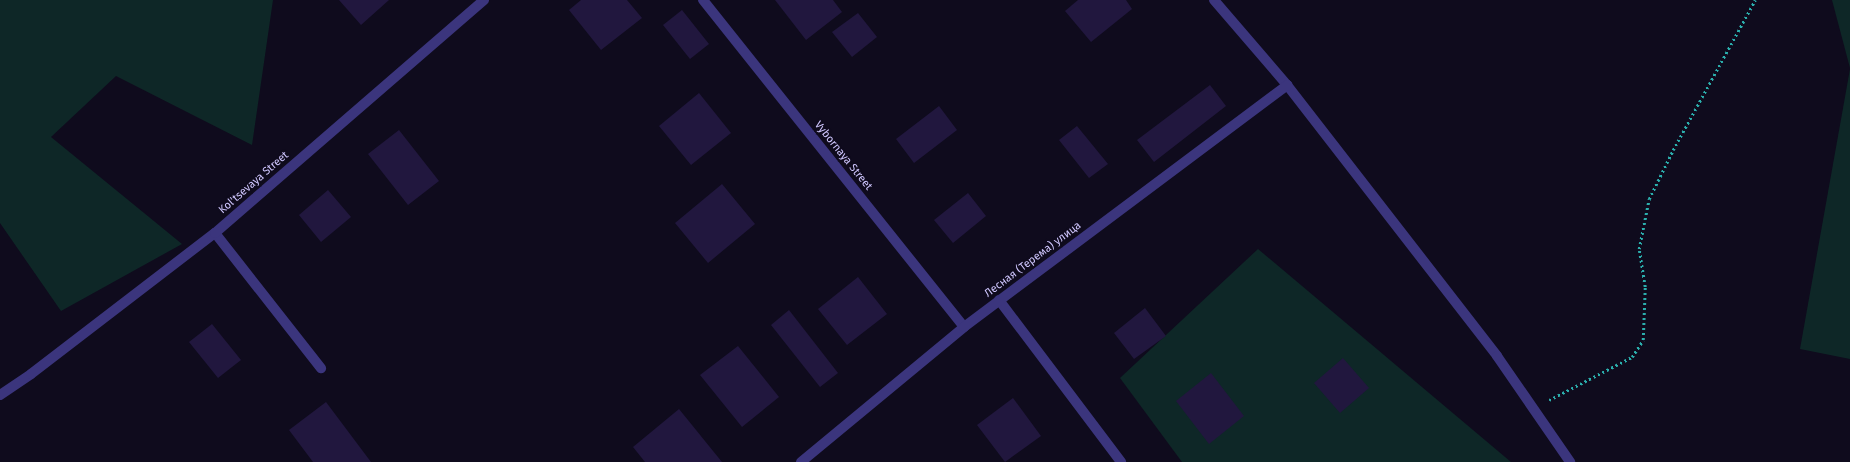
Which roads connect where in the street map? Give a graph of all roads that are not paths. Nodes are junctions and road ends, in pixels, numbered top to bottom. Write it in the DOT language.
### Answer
graph roads {
  1 [pos="484,0"];
  2 [pos="703,0"];
  3 [pos="1214,0"];
  4 [pos="1287,85"];
  5 [pos="215,233"];
  6 [pos="999,300"];
  7 [pos="964,327"];
  8 [pos="321,368"];
  9 [pos="0,395"];
  10 [pos="801,462"];
  11 [pos="1121,462"];
  12 [pos="1570,462"];
  1 -- 5 [label="street, Kol'tsevaya Street"];
  2 -- 7 [label="street, Vybornaya Street"];
  3 -- 4 [label="street"];
  4 -- 6 [label="street, Лесная (Терема) улица"];
  4 -- 12 [label="street"];
  5 -- 8 [label="street"];
  5 -- 9 [label="street, Kol'tsevaya Street"];
  6 -- 7 [label="street, Лесная (Терема) улица"];
  6 -- 11 [label="street"];
  7 -- 10 [label="street, Лесная (Терема) улица"];
}
